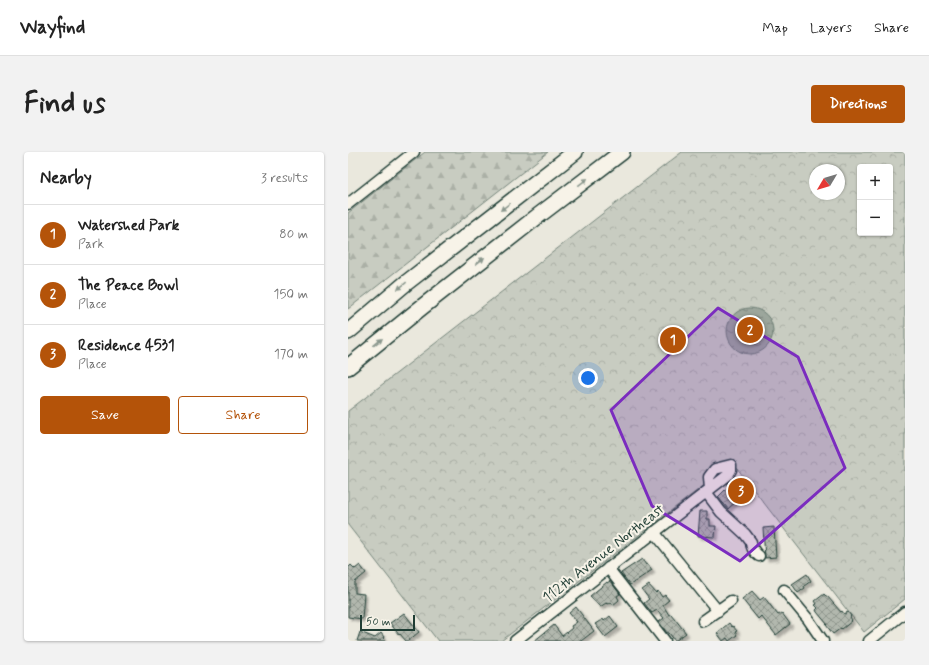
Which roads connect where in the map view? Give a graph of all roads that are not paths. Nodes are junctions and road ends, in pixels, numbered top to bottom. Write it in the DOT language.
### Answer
graph roads {
  1 [pos="414,152"];
  2 [pos="575,152"];
  3 [pos="622,152"];
  4 [pos="348,204"];
  5 [pos="348,332"];
  6 [pos="348,367"];
  7 [pos="654,532"];
  8 [pos="759,556"];
  9 [pos="608,568"];
  10 [pos="784,590"];
  11 [pos="730,601"];
  12 [pos="718,611"];
  13 [pos="905,612"];
  14 [pos="703,621"];
  15 [pos="515,641"];
  16 [pos="665,641"];
  17 [pos="823,641"];
  18 [pos="869,641"];
  1 -- 4 [label="street"];
  2 -- 5 [label="highway, one-way"];
  6 -- 3 [label="highway, one-way"];
  7 -- 8 [label="street, 112th Avenue Northeast"];
  7 -- 9 [label="street, 112th Avenue Northeast"];
  7 -- 12 [label="street"];
  9 -- 15 [label="street, 112th Avenue Northeast"];
  9 -- 16 [label="street"];
  10 -- 17 [label="street"];
  11 -- 12 [label="street"];
  12 -- 14 [label="street"];
  13 -- 18 [label="street"];
}
